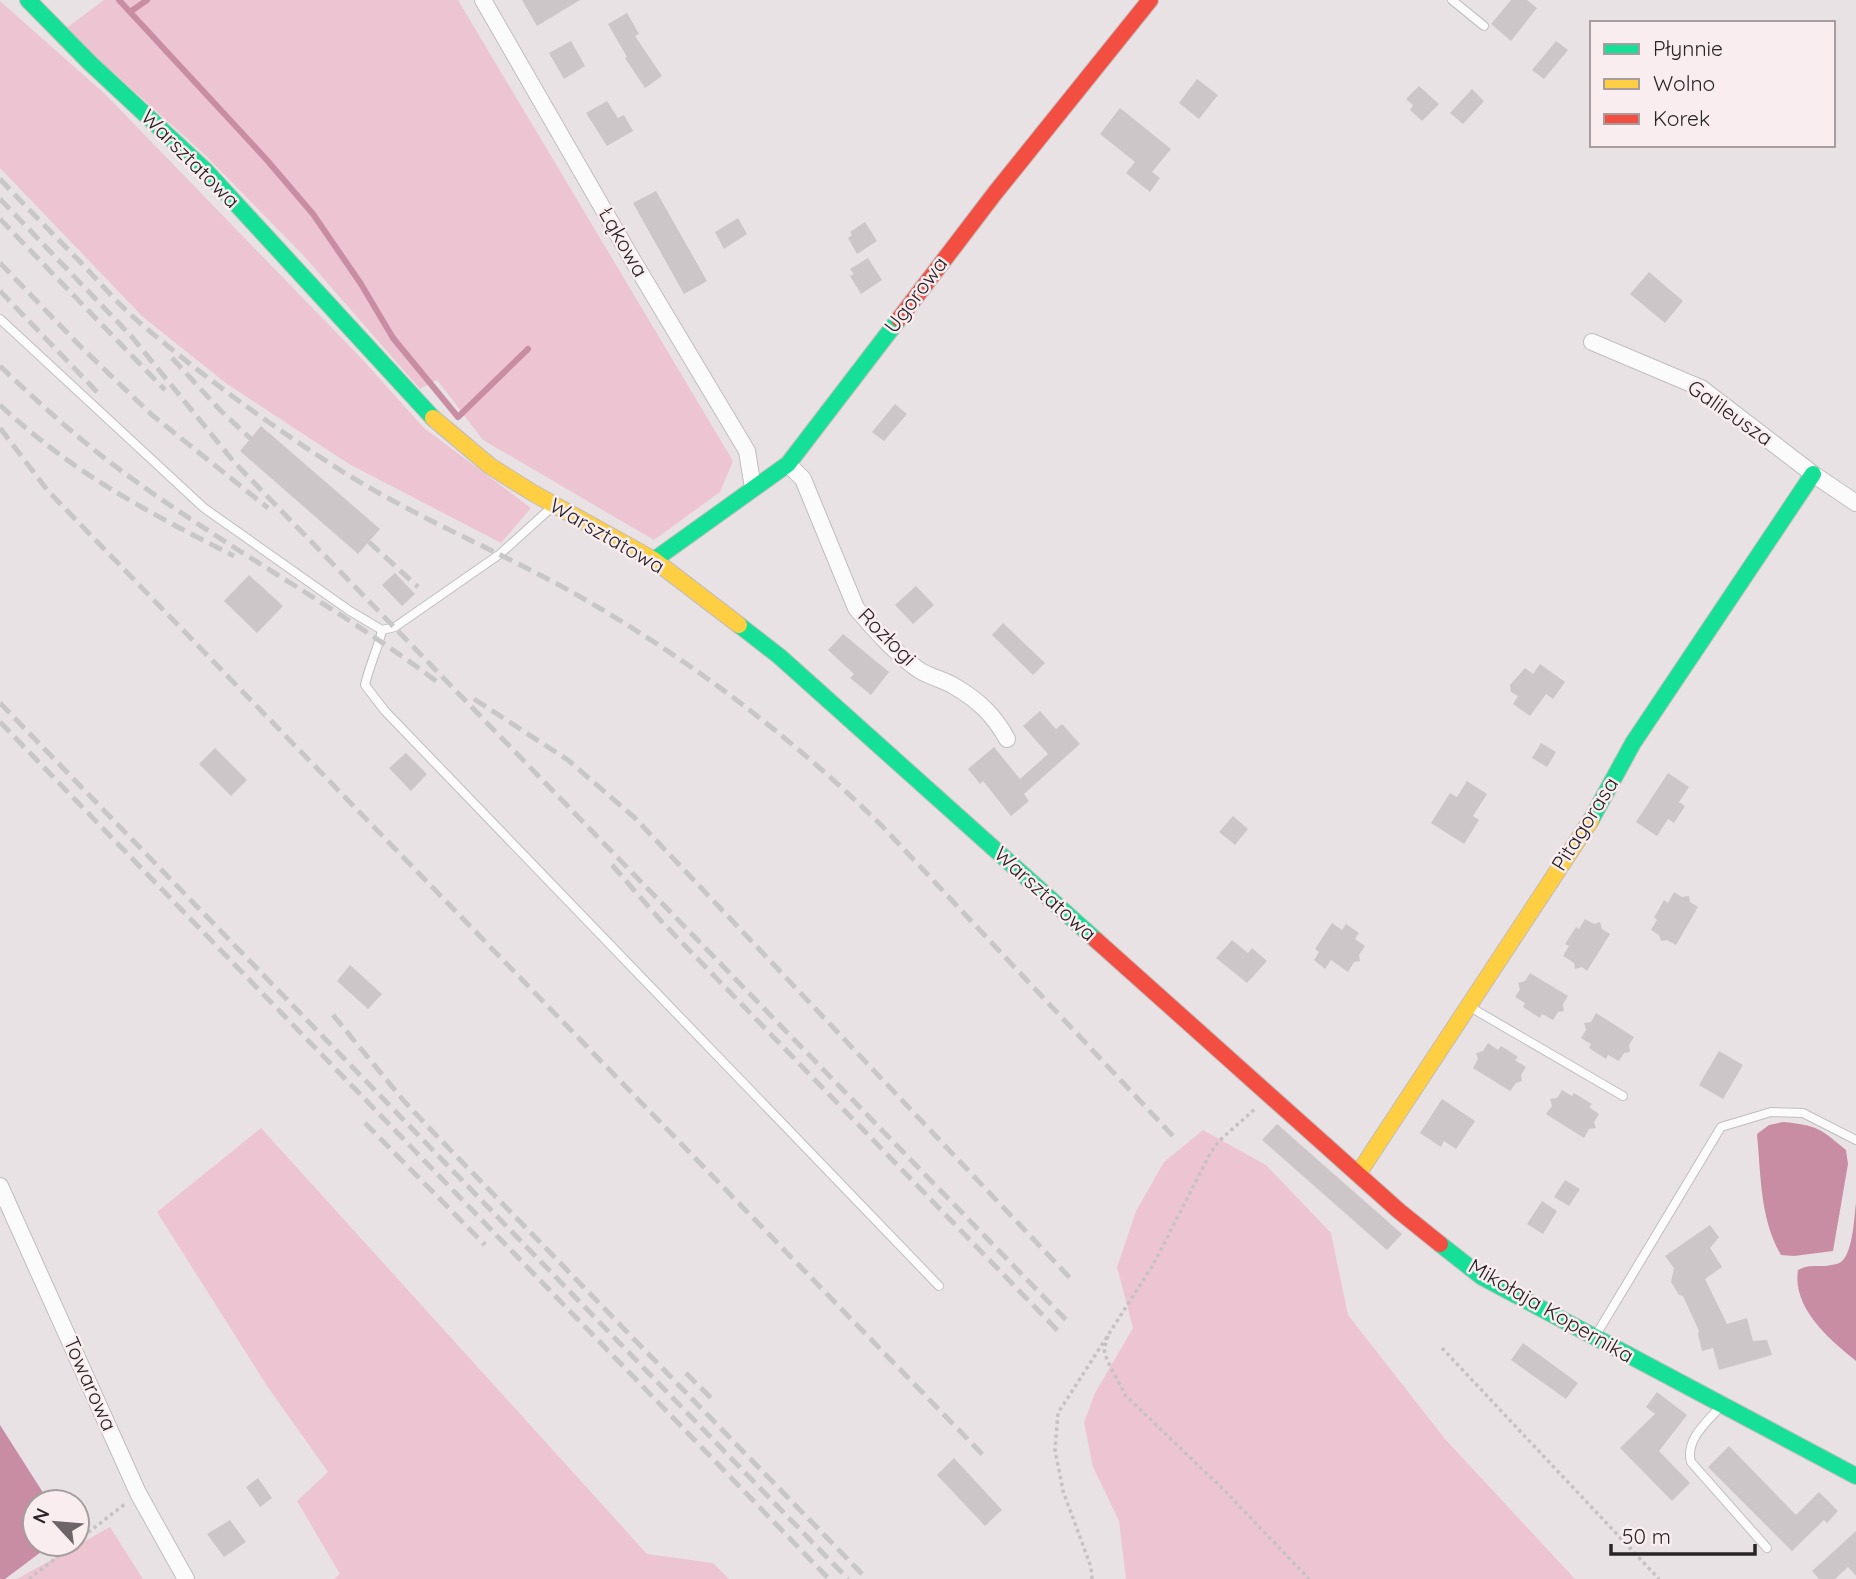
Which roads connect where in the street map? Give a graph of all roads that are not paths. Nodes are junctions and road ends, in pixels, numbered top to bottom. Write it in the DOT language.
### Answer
graph roads {
  1 [pos="28,0"];
  2 [pos="483,0"];
  3 [pos="1150,0"];
  4 [pos="1452,0"];
  5 [pos="1484,26"];
  6 [pos="0,319"];
  7 [pos="1592,342"];
  8 [pos="788,464"];
  9 [pos="1813,474"];
  10 [pos="753,488"];
  11 [pos="1856,503"];
  12 [pos="554,505"];
  13 [pos="654,560"];
  14 [pos="382,630"];
  15 [pos="1007,739"];
  16 [pos="1468,1005"];
  17 [pos="1214,1045"];
  18 [pos="1623,1096"];
  19 [pos="1856,1140"];
  20 [pos="1358,1174"];
  21 [pos="0,1186"];
  22 [pos="939,1286"];
  23 [pos="1594,1337"];
  24 [pos="1721,1405"];
  25 [pos="1856,1476"];
  26 [pos="1767,1548"];
  27 [pos="186,1579"];
  1 -- 12 [label="street, Warsztatowa"];
  2 -- 10 [label="street, Łąkowa"];
  3 -- 8 [label="street, Ugorowa"];
  4 -- 5 [label="lane"];
  6 -- 14 [label="lane"];
  7 -- 9 [label="street, Galileusza"];
  8 -- 10 [label="street, Ugorowa"];
  8 -- 15 [label="street, Rozłogi"];
  9 -- 11 [label="street, Galileusza"];
  9 -- 16 [label="street, Pitagorasa"];
  10 -- 13 [label="street, Ugorowa"];
  12 -- 13 [label="street, Warsztatowa"];
  12 -- 14 [label="lane"];
  13 -- 17 [label="street, Warsztatowa"];
  14 -- 22 [label="lane"];
  16 -- 18 [label="lane"];
  16 -- 20 [label="street, Pitagorasa"];
  17 -- 20 [label="street, Mikołaja Kopernika"];
  19 -- 23 [label="lane"];
  20 -- 23 [label="street, Mikołaja Kopernika"];
  21 -- 27 [label="street, Towarowa"];
  23 -- 24 [label="street, Mikołaja Kopernika"];
  24 -- 25 [label="street, Mikołaja Kopernika"];
  24 -- 26 [label="lane"];
}
